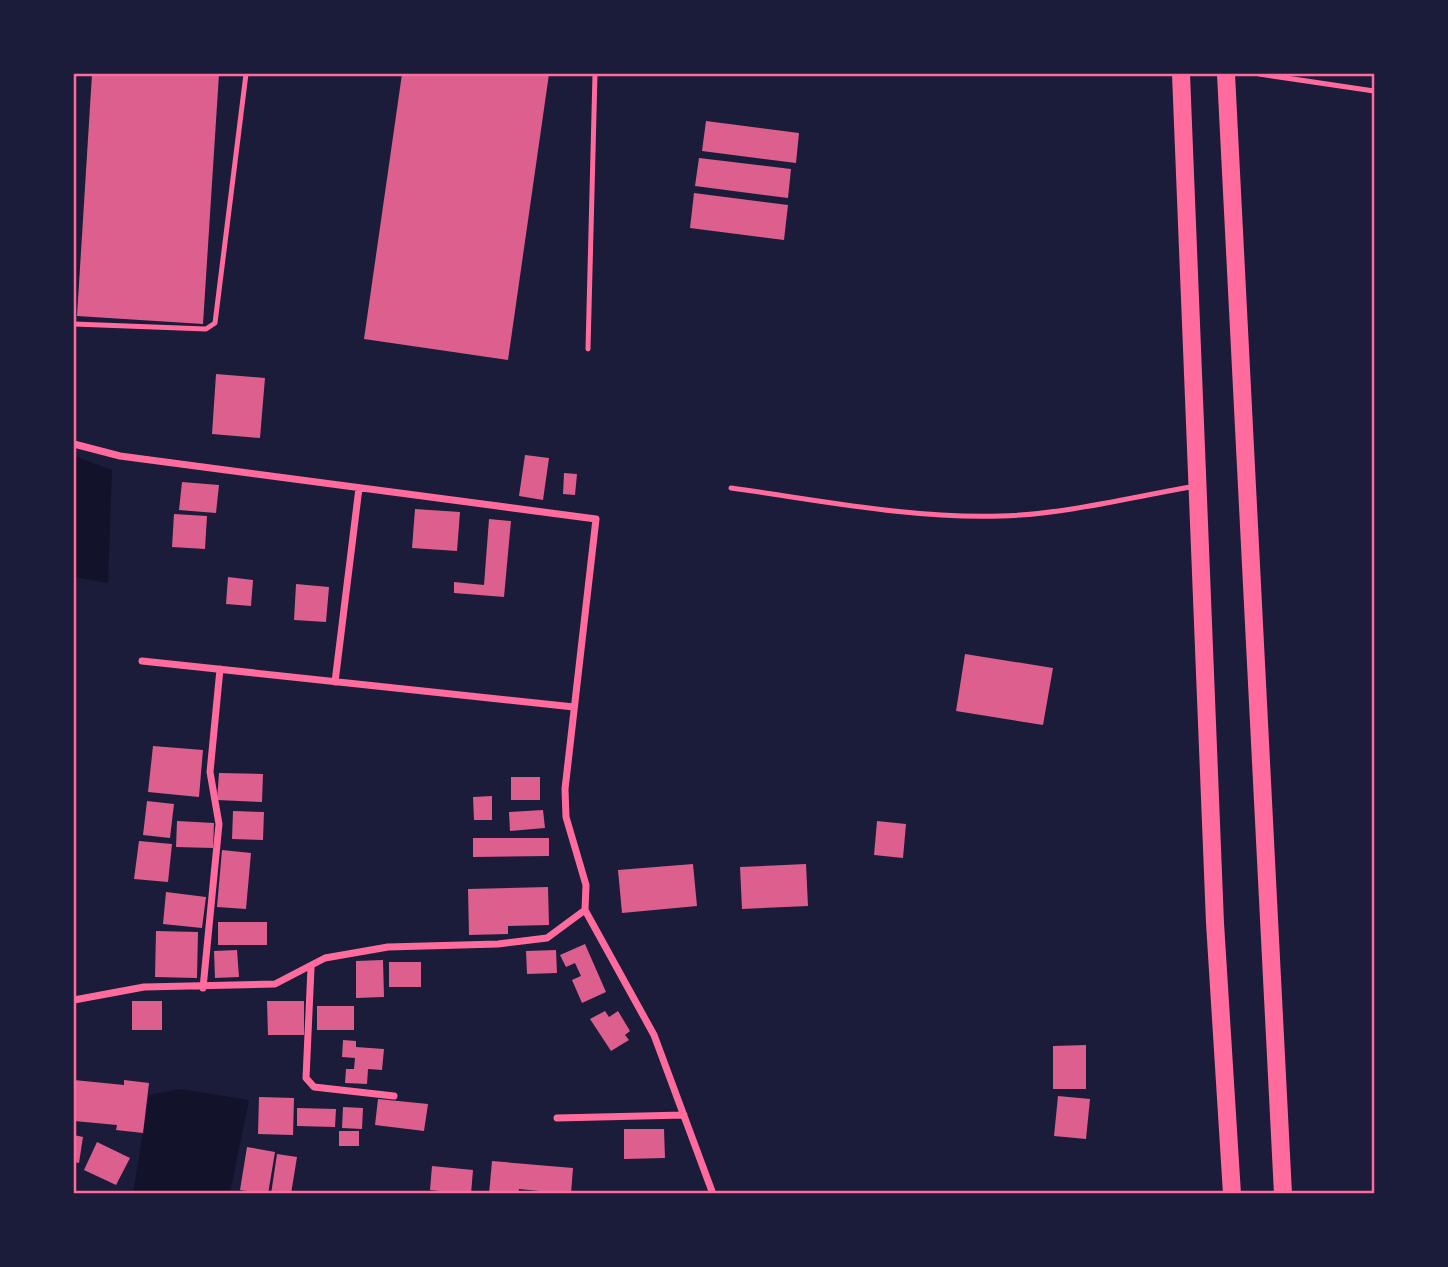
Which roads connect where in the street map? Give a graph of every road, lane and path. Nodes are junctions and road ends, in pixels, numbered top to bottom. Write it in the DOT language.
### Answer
graph roads {
  1 [pos="246,74"];
  2 [pos="595,74"];
  3 [pos="1181,74"];
  4 [pos="1226,74"];
  5 [pos="1259,74"];
  6 [pos="1374,91"];
  7 [pos="74,324"];
  8 [pos="588,349"];
  9 [pos="74,444"];
  10 [pos="1197,485"];
  11 [pos="359,488"];
  12 [pos="731,488"];
  13 [pos="142,661"];
  14 [pos="220,669"];
  15 [pos="335,682"];
  16 [pos="574,706"];
  17 [pos="585,910"];
  18 [pos="311,968"];
  19 [pos="203,988"];
  20 [pos="74,1000"];
  21 [pos="394,1096"];
  22 [pos="684,1115"];
  23 [pos="557,1118"];
  24 [pos="713,1194"];
  25 [pos="1233,1194"];
  26 [pos="1283,1194"];
  1 -- 7 [label="lane"];
  2 -- 8 [label="lane"];
  3 -- 10 [label="main road"];
  4 -- 26 [label="main road"];
  5 -- 6 [label="lane"];
  9 -- 11 [label="street"];
  10 -- 12 [label="lane"];
  10 -- 25 [label="main road"];
  11 -- 15 [label="street"];
  11 -- 16 [label="street"];
  13 -- 14 [label="street"];
  14 -- 15 [label="street"];
  14 -- 19 [label="street"];
  15 -- 16 [label="street"];
  16 -- 17 [label="street"];
  17 -- 18 [label="street"];
  17 -- 22 [label="street"];
  18 -- 19 [label="street"];
  18 -- 21 [label="street"];
  19 -- 20 [label="street"];
  22 -- 23 [label="street"];
  22 -- 24 [label="street"];
}
